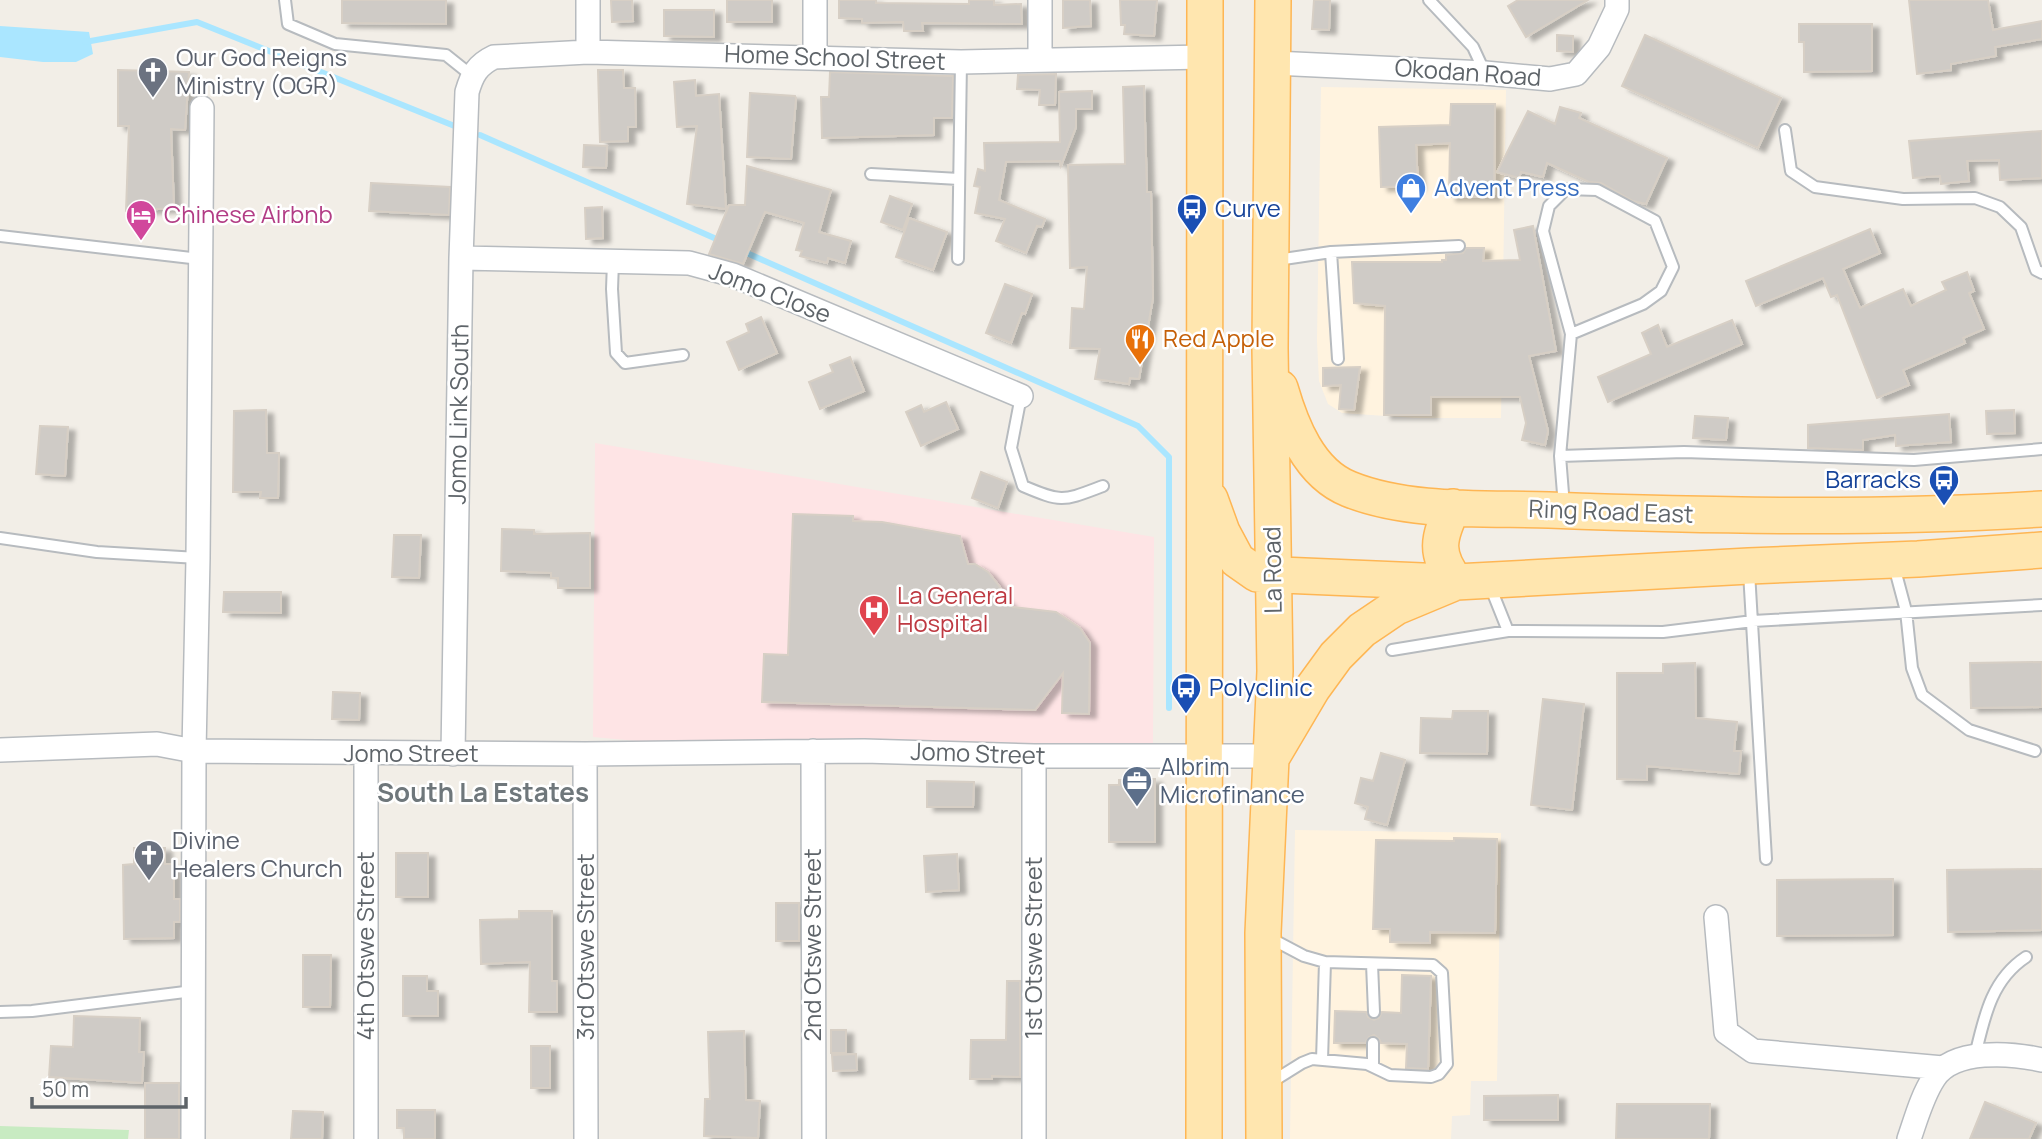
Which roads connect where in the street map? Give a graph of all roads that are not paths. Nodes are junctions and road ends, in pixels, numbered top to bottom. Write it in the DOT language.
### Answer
graph roads {
  1 [pos="285,0"];
  2 [pos="588,0"];
  3 [pos="815,0"];
  4 [pos="1040,0"];
  5 [pos="1205,0"];
  6 [pos="1273,0"];
  7 [pos="1429,0"];
  8 [pos="1617,0"];
  9 [pos="588,52"];
  10 [pos="815,57"];
  11 [pos="1204,57"];
  12 [pos="1040,60"];
  13 [pos="961,62"];
  14 [pos="1274,63"];
  15 [pos="1485,73"];
  16 [pos="471,75"];
  17 [pos="202,108"];
  18 [pos="1785,130"];
  19 [pos="871,174"];
  20 [pos="959,179"];
  21 [pos="0,236"];
  22 [pos="1459,246"];
  23 [pos="1331,253"];
  24 [pos="200,258"];
  25 [pos="461,258"];
  26 [pos="958,259"];
  27 [pos="1270,261"];
  28 [pos="612,262"];
  29 [pos="2042,273"];
  30 [pos="1571,334"];
  31 [pos="1270,348"];
  32 [pos="683,355"];
  33 [pos="1338,359"];
  34 [pos="1021,396"];
  35 [pos="2042,449"];
  36 [pos="1560,456"];
  37 [pos="1204,480"];
  38 [pos="1103,485"];
  39 [pos="1453,507"];
  40 [pos="2042,509"];
  41 [pos="1565,511"];
  42 [pos="0,538"];
  43 [pos="2042,550"];
  44 [pos="198,558"];
  45 [pos="1893,560"];
  46 [pos="1749,566"];
  47 [pos="1273,573"];
  48 [pos="1472,582"];
  49 [pos="2042,605"];
  50 [pos="1906,611"];
  51 [pos="1753,621"];
  52 [pos="1508,631"];
  53 [pos="1392,650"];
  54 [pos="0,750"];
  55 [pos="194,751"];
  56 [pos="813,751"];
  57 [pos="2035,751"];
  58 [pos="366,754"];
  59 [pos="453,754"];
  60 [pos="585,754"];
  61 [pos="1034,756"];
  62 [pos="1272,756"];
  63 [pos="1204,757"];
  64 [pos="1766,859"];
  65 [pos="1716,917"];
  66 [pos="1263,933"];
  67 [pos="2026,957"];
  68 [pos="1325,962"];
  69 [pos="1373,964"];
  70 [pos="194,991"];
  71 [pos="0,1012"];
  72 [pos="1374,1012"];
  73 [pos="1373,1043"];
  74 [pos="1975,1056"];
  75 [pos="1322,1059"];
  76 [pos="2042,1060"];
  77 [pos="1373,1066"];
  78 [pos="1943,1068"];
  79 [pos="1264,1087"];
  80 [pos="1268,1131"];
  81 [pos="193,1139"];
  82 [pos="366,1139"];
  83 [pos="586,1139"];
  84 [pos="814,1139"];
  85 [pos="1034,1139"];
  86 [pos="1204,1139"];
  87 [pos="1909,1139"];
  1 -- 16 [label="lane"];
  2 -- 9 [label="street"];
  3 -- 10 [label="street"];
  4 -- 12 [label="street"];
  5 -- 11 [label="main road"];
  6 -- 14 [label="main road, La Road"];
  7 -- 15 [label="lane"];
  8 -- 15 [label="street, Okodan Road"];
  9 -- 10 [label="street, Home School Street"];
  9 -- 16 [label="street, Home School Street"];
  10 -- 13 [label="street, Home School Street"];
  11 -- 12 [label="street, Home School Street"];
  11 -- 37 [label="main road"];
  12 -- 13 [label="street, Home School Street"];
  13 -- 20 [label="lane"];
  14 -- 15 [label="street, Okodan Road"];
  14 -- 27 [label="main road, La Road"];
  16 -- 25 [label="street, Jomo Link South"];
  17 -- 24 [label="street"];
  18 -- 29 [label="lane"];
  19 -- 20 [label="lane"];
  20 -- 26 [label="lane"];
  21 -- 24 [label="lane"];
  22 -- 23 [label="lane"];
  23 -- 27 [label="lane"];
  23 -- 33 [label="lane"];
  24 -- 44 [label="street"];
  25 -- 28 [label="street, Jomo Close"];
  25 -- 59 [label="street, Jomo Link South"];
  27 -- 31 [label="main road, La Road"];
  28 -- 32 [label="lane"];
  28 -- 34 [label="street, Jomo Close"];
  30 -- 30 [label="lane"];
  30 -- 36 [label="lane"];
  31 -- 39 [label="main road, Ring Road East"];
  31 -- 47 [label="main road, La Road"];
  34 -- 38 [label="lane"];
  35 -- 36 [label="lane"];
  36 -- 41 [label="lane"];
  37 -- 47 [label="main road"];
  37 -- 63 [label="main road"];
  39 -- 41 [label="main road, Ring Road East"];
  39 -- 48 [label="main road"];
  40 -- 41 [label="main road, Ring Road East"];
  42 -- 44 [label="lane"];
  43 -- 45 [label="main road"];
  44 -- 55 [label="street"];
  45 -- 46 [label="main road"];
  45 -- 50 [label="lane"];
  46 -- 48 [label="main road"];
  46 -- 51 [label="lane"];
  47 -- 48 [label="main road"];
  47 -- 62 [label="main road, La Road"];
  48 -- 52 [label="lane"];
  48 -- 62 [label="main road"];
  49 -- 50 [label="lane"];
  50 -- 51 [label="lane"];
  50 -- 57 [label="lane"];
  51 -- 52 [label="lane"];
  51 -- 64 [label="lane"];
  52 -- 53 [label="lane"];
  54 -- 55 [label="street, Jomo Street"];
  55 -- 58 [label="street, Jomo Street"];
  55 -- 70 [label="street"];
  56 -- 60 [label="street, Jomo Street"];
  56 -- 61 [label="street, Jomo Street"];
  56 -- 84 [label="street, 2nd Otswe Street"];
  58 -- 59 [label="street, Jomo Street"];
  58 -- 82 [label="street, 4th Otswe Street"];
  59 -- 60 [label="street, Jomo Street"];
  60 -- 83 [label="street, 3rd Otswe Street"];
  61 -- 63 [label="street, Jomo Street"];
  61 -- 85 [label="street, 1st Otswe Street"];
  62 -- 63 [label="street, Jomo Street"];
  62 -- 66 [label="main road, La Road"];
  63 -- 86 [label="main road"];
  65 -- 78 [label="street"];
  66 -- 68 [label="lane"];
  66 -- 79 [label="main road, La Road"];
  67 -- 74 [label="lane"];
  68 -- 69 [label="lane"];
  68 -- 75 [label="lane"];
  69 -- 72 [label="lane"];
  69 -- 77 [label="lane"];
  70 -- 71 [label="lane"];
  70 -- 81 [label="street"];
  73 -- 77 [label="lane"];
  74 -- 76 [label="street"];
  74 -- 78 [label="street"];
  75 -- 77 [label="lane"];
  75 -- 79 [label="lane"];
  78 -- 87 [label="street"];
  79 -- 80 [label="main road, La Road"];
}
